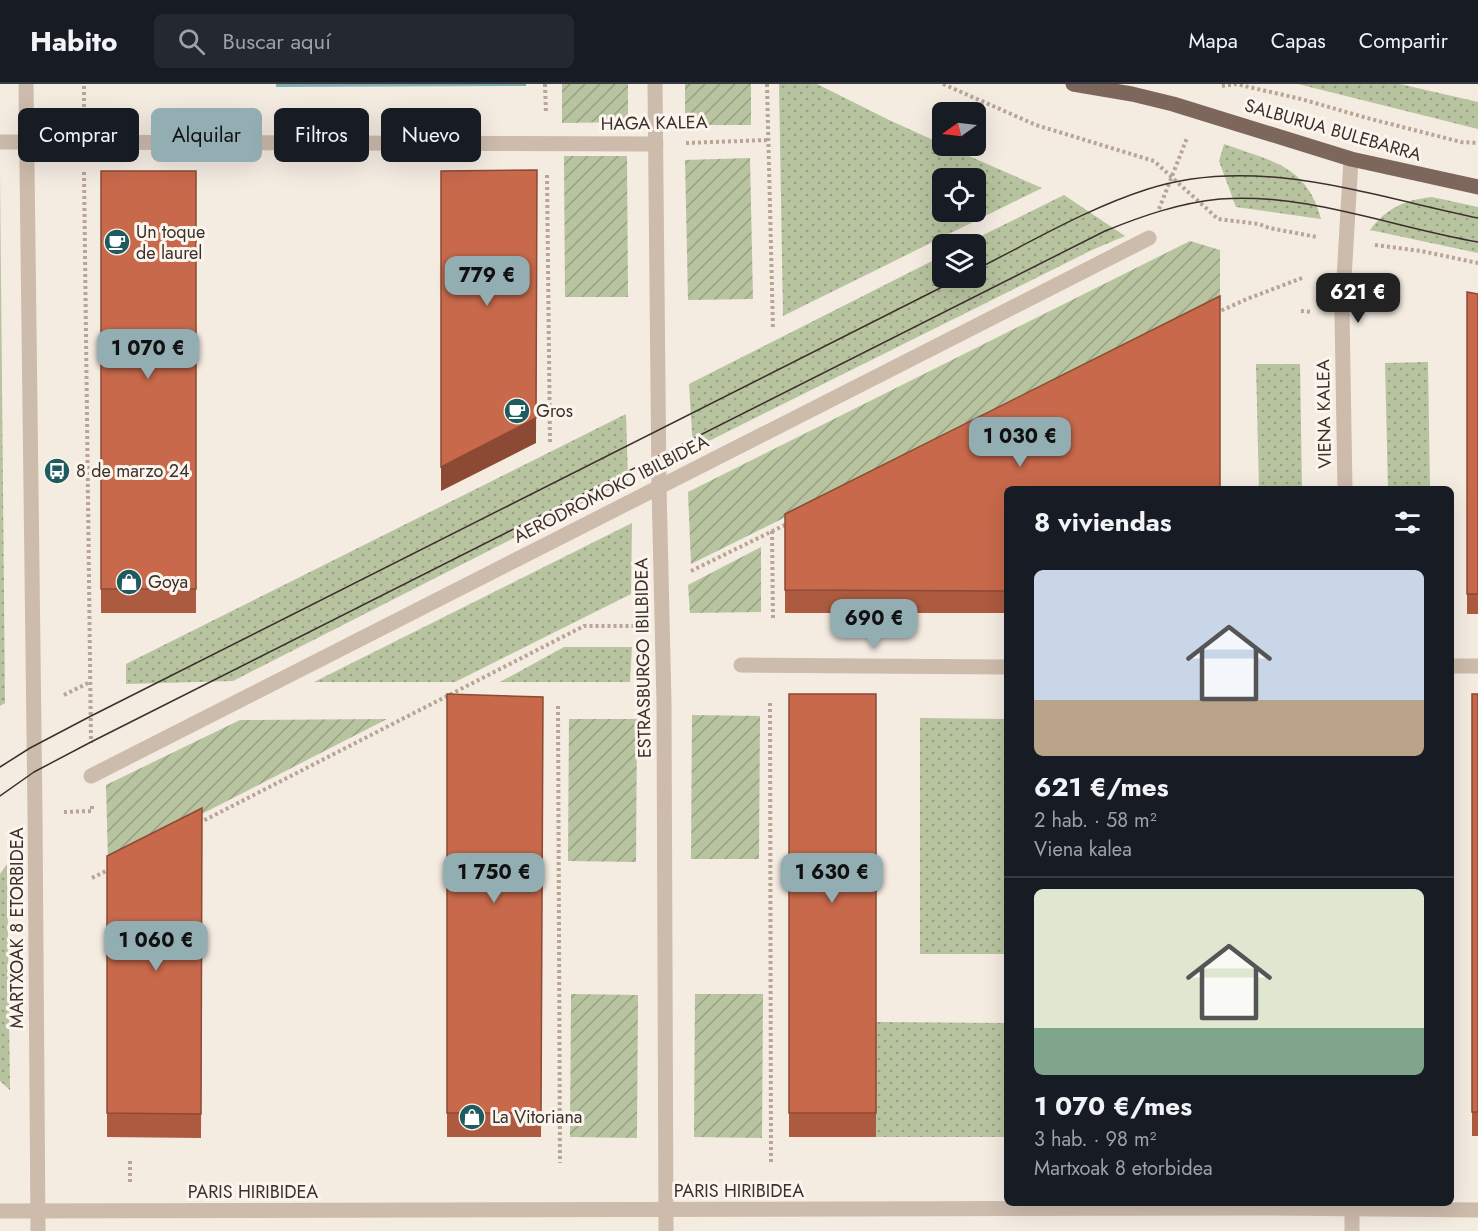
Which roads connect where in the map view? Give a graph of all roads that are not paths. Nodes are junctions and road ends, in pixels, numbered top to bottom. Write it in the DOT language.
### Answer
graph roads {
  1 [pos="26,84"];
  2 [pos="655,84"];
  3 [pos="1073,84"];
  4 [pos="26,108"];
  5 [pos="18,141"];
  6 [pos="139,141"];
  7 [pos="0,142"];
  8 [pos="656,144"];
  9 [pos="1351,159"];
  10 [pos="26,162"];
  11 [pos="1478,187"];
  12 [pos="1149,238"];
  13 [pos="1345,486"];
  14 [pos="658,487"];
  15 [pos="741,665"];
  16 [pos="1454,666"];
  17 [pos="1478,666"];
  18 [pos="1004,667"];
  19 [pos="91,776"];
  20 [pos="1352,1206"];
  21 [pos="1478,1210"];
  22 [pos="0,1211"];
  23 [pos="666,1211"];
  24 [pos="38,1212"];
  25 [pos="38,1231"];
  26 [pos="666,1231"];
  27 [pos="1352,1231"];
  1 -- 4 [label="street, MARTXOAK 8 ETORBIDEA"];
  2 -- 8 [label="street, ESTRASBURGO IBILBIDEA"];
  3 -- 9 [label="main road, SALBURUA BULEBARRA"];
  5 -- 7 [label="street, HAGA KALEA"];
  6 -- 8 [label="street, HAGA KALEA"];
  8 -- 14 [label="street, ESTRASBURGO IBILBIDEA"];
  9 -- 11 [label="main road, SALBURUA BULEBARRA"];
  9 -- 13 [label="street, VIENA KALEA"];
  10 -- 24 [label="street, MARTXOAK 8 ETORBIDEA"];
  12 -- 14 [label="street, AERODROMOKO IBILBIDEA"];
  14 -- 19 [label="street, AERODROMOKO IBILBIDEA"];
  14 -- 23 [label="street, ESTRASBURGO IBILBIDEA"];
  15 -- 18 [label="street"];
  16 -- 17 [label="street"];
  20 -- 21 [label="street, PARIS HIRIBIDEA"];
  20 -- 23 [label="street, PARIS HIRIBIDEA"];
  20 -- 27 [label="street"];
  22 -- 24 [label="street, PARIS HIRIBIDEA"];
  23 -- 24 [label="street, PARIS HIRIBIDEA"];
  23 -- 26 [label="street, ESTRASBURGO IBILBIDEA"];
  24 -- 25 [label="street, MARTXOAK 8 ETORBIDEA"];
}
